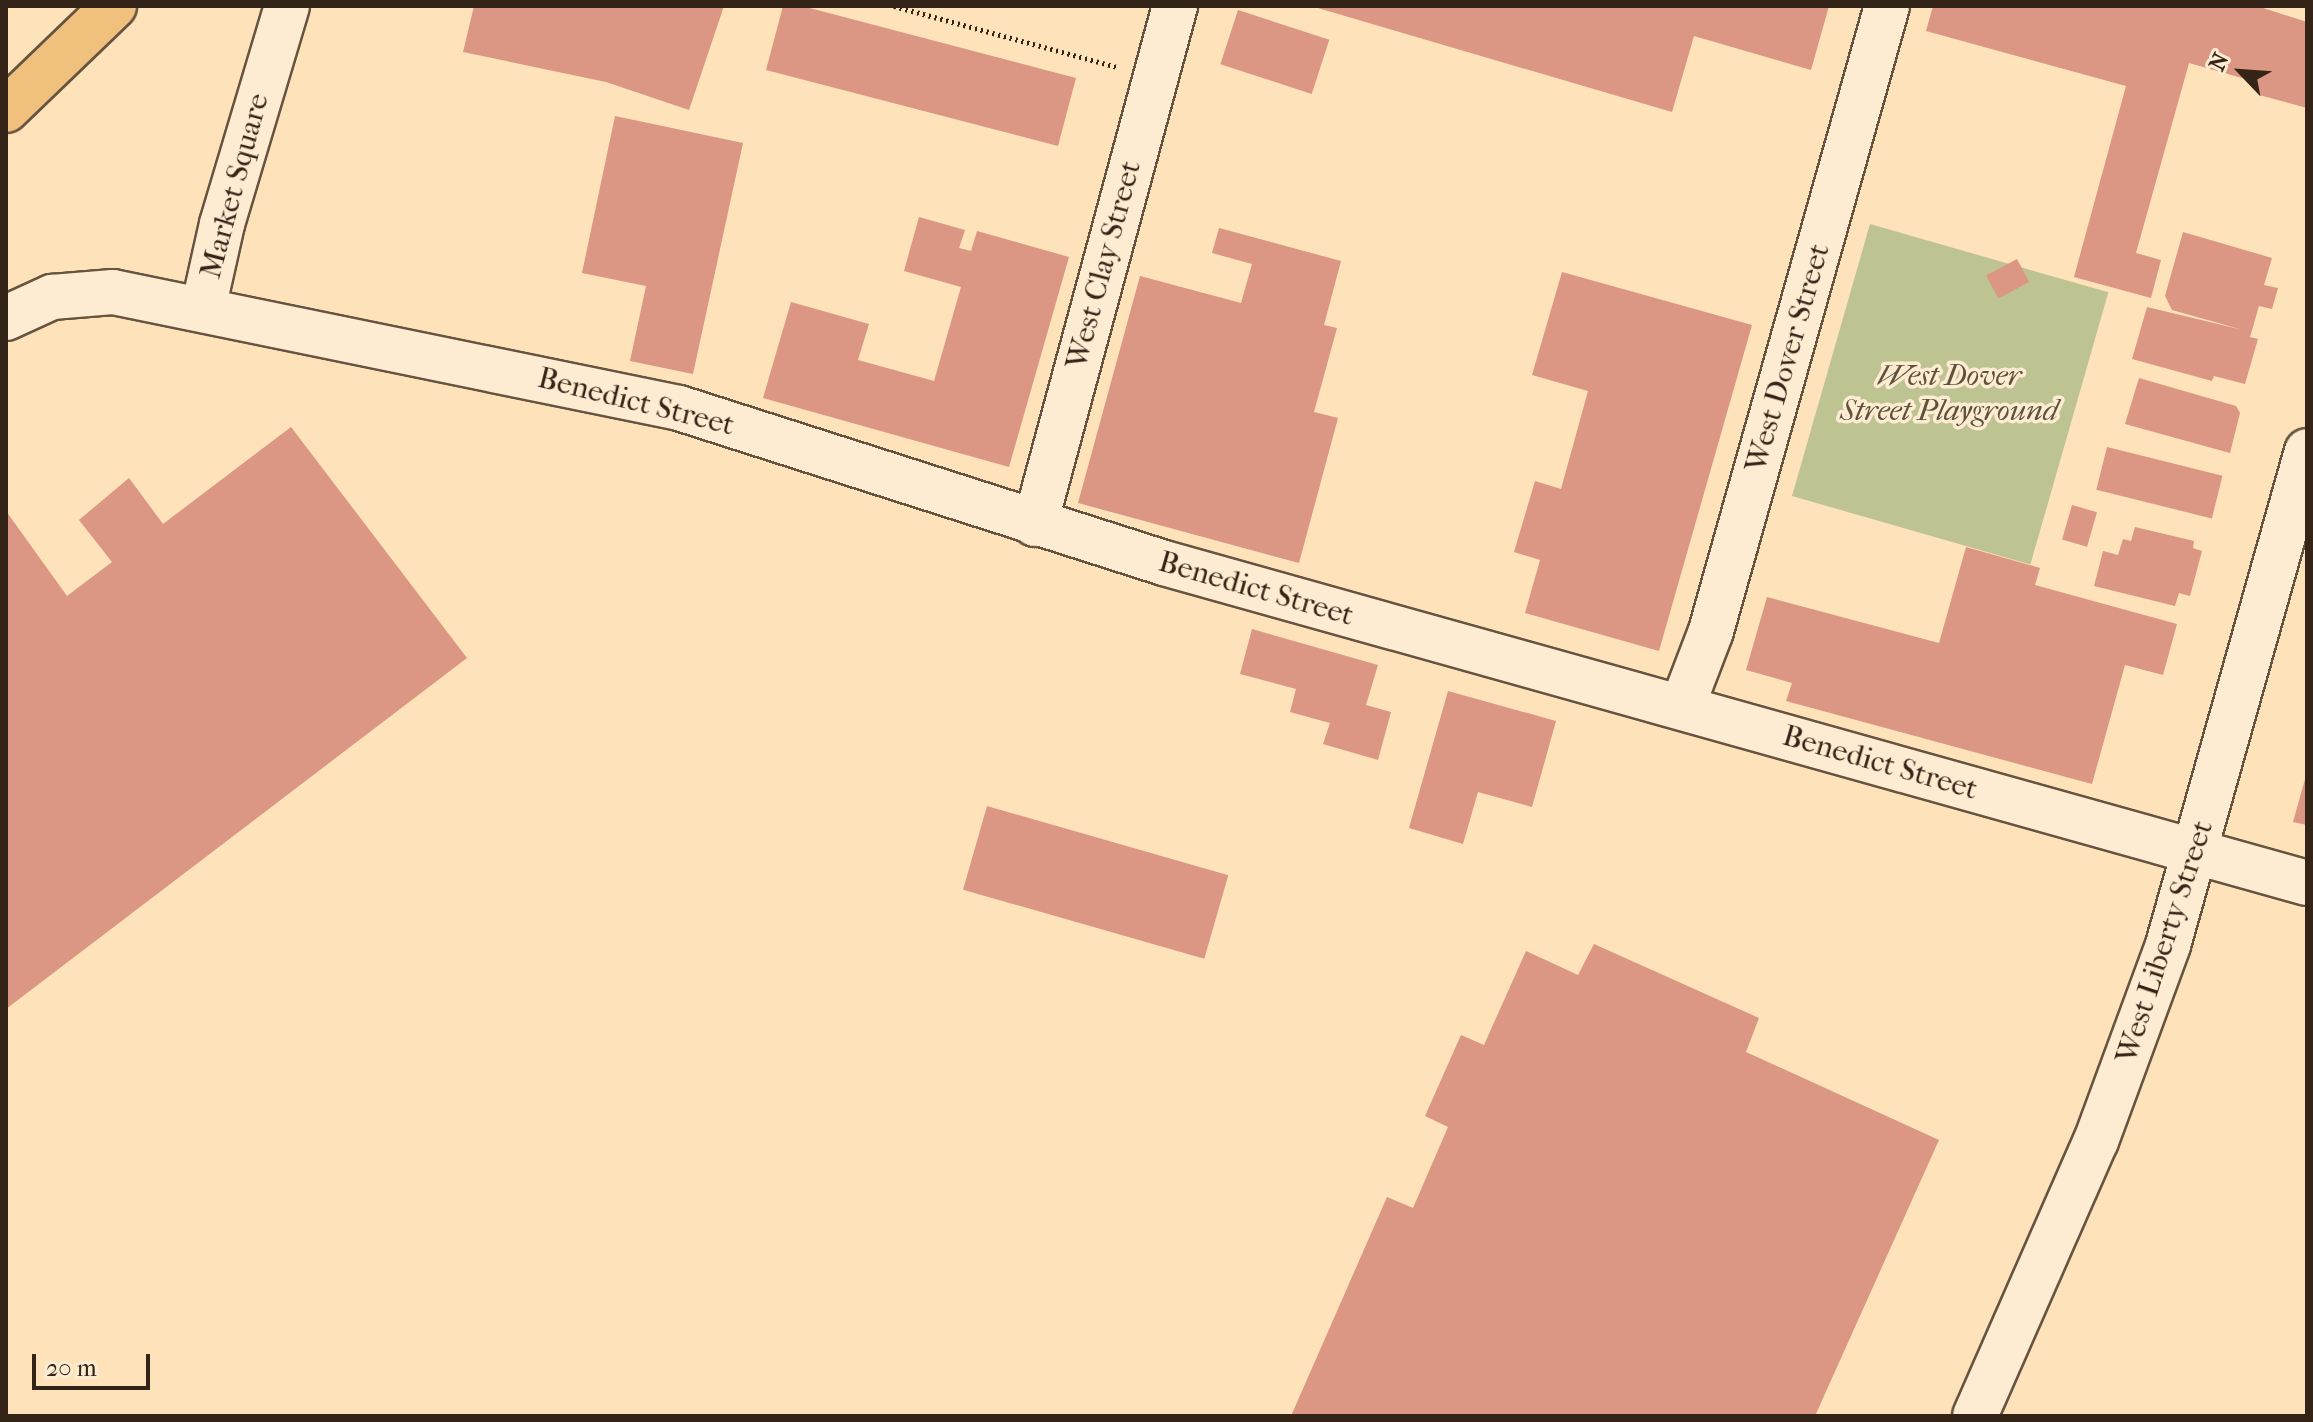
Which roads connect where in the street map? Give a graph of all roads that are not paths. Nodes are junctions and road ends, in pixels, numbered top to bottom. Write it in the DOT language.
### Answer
graph roads {
  1 [pos="114,6"];
  2 [pos="287,6"];
  3 [pos="1175,6"];
  4 [pos="1887,6"];
  5 [pos="6,110"];
  6 [pos="203,309"];
  7 [pos="6,318"];
  8 [pos="2307,451"];
  9 [pos="1035,524"];
  10 [pos="1682,707"];
  11 [pos="2197,852"];
  12 [pos="2307,883"];
  13 [pos="1975,1416"];
  1 -- 5 [label="highway"];
  2 -- 6 [label="street, Market Square"];
  3 -- 9 [label="street, West Clay Street"];
  4 -- 10 [label="street, West Dover Street"];
  6 -- 7 [label="street, Market Square"];
  6 -- 9 [label="street, Benedict Street"];
  8 -- 11 [label="street, West Liberty Street"];
  9 -- 10 [label="street, Benedict Street"];
  10 -- 11 [label="street, Benedict Street"];
  11 -- 12 [label="street, Benedict Street"];
  11 -- 13 [label="street, West Liberty Street"];
}
